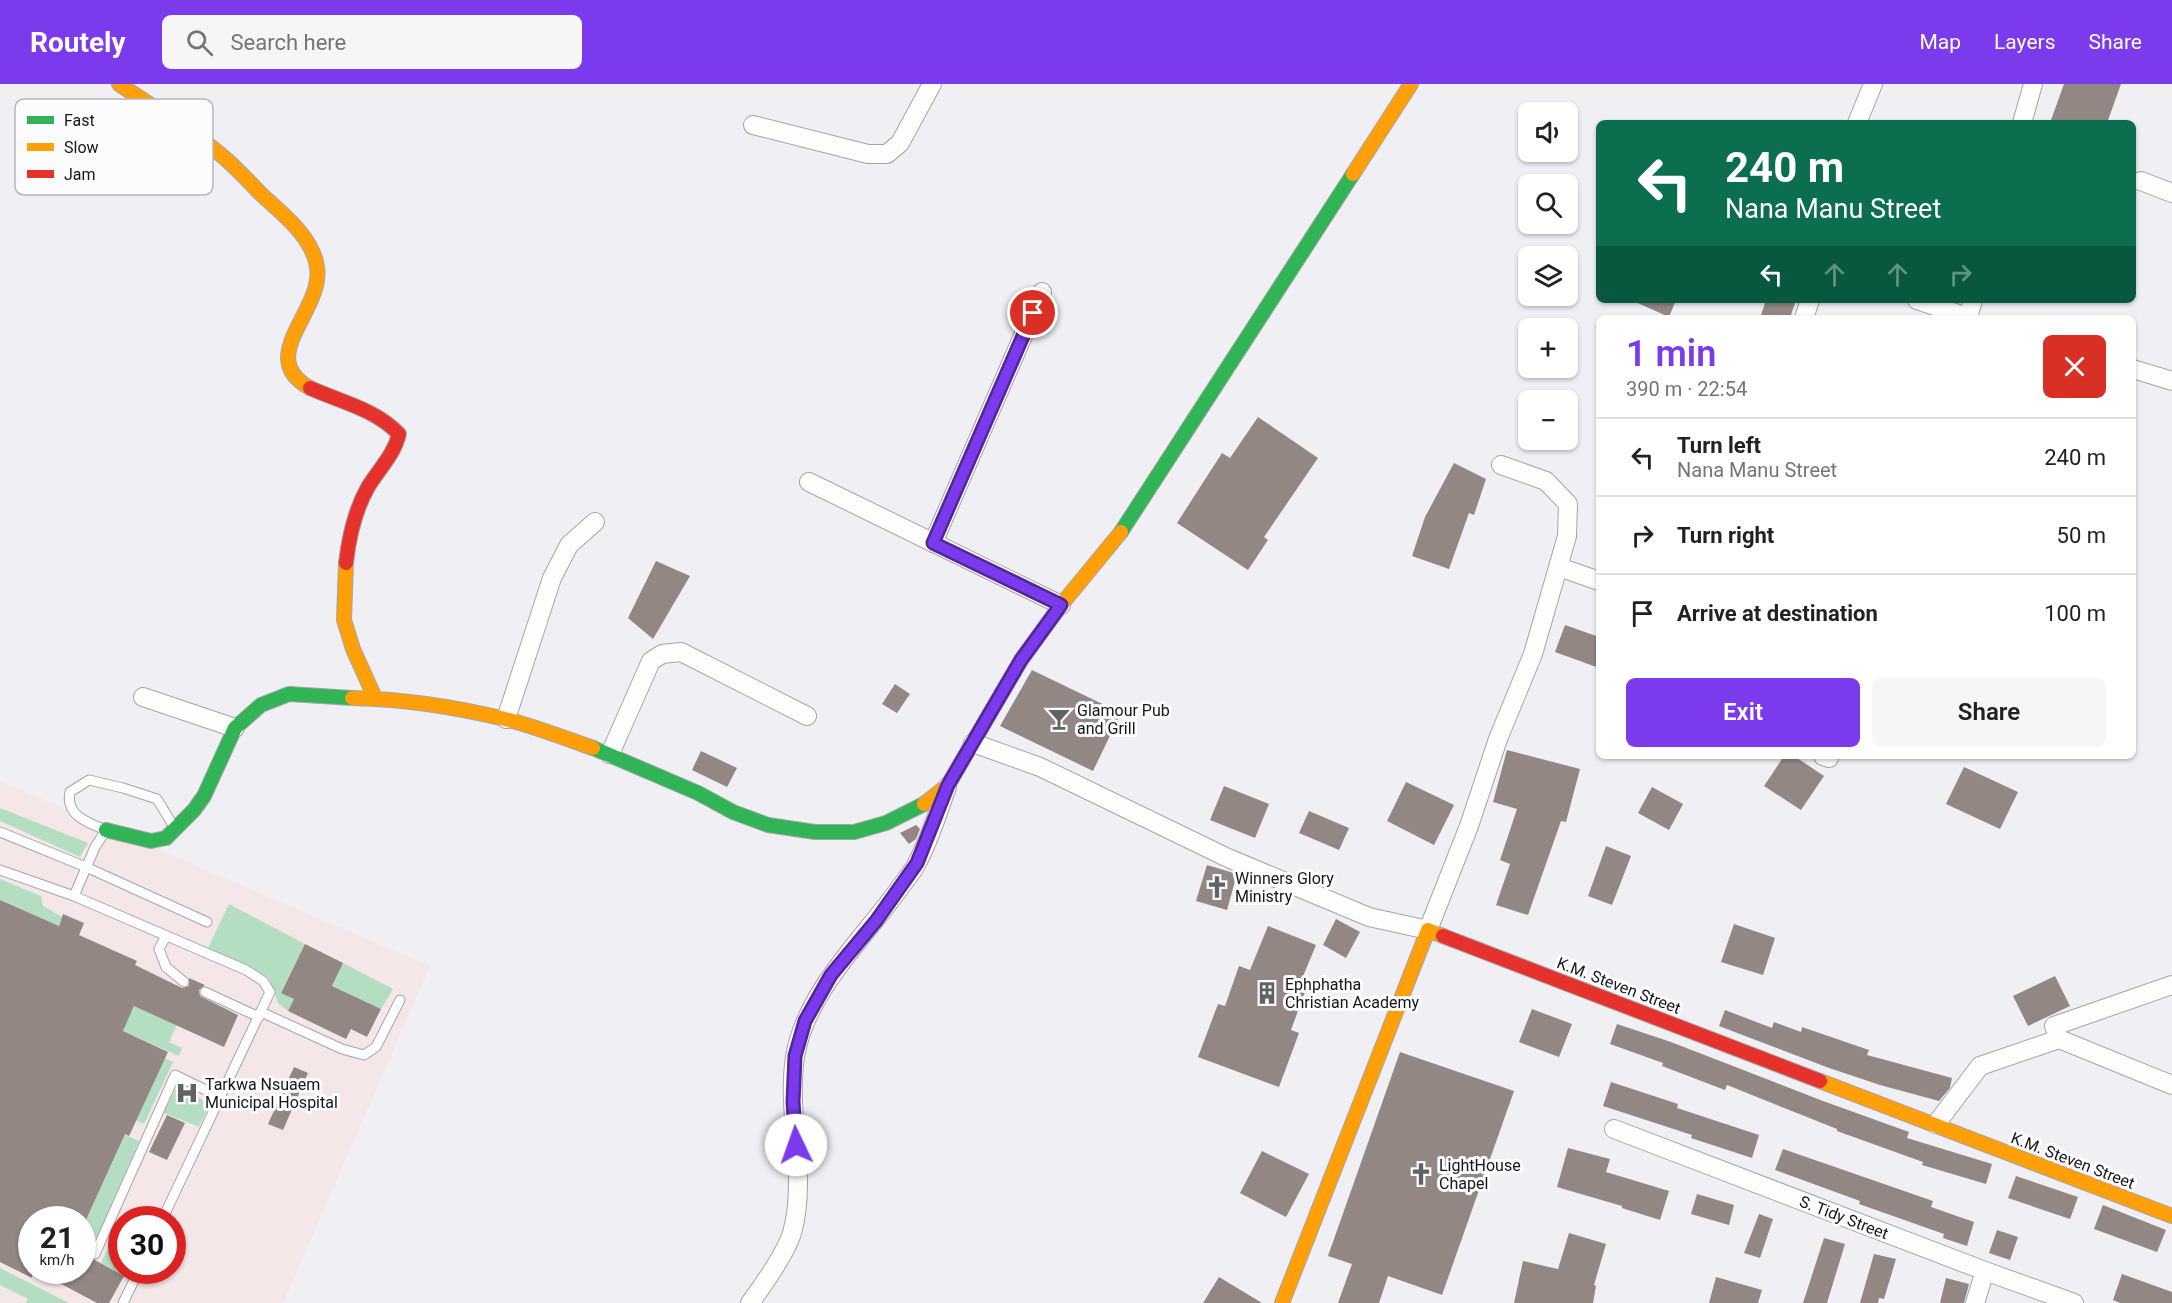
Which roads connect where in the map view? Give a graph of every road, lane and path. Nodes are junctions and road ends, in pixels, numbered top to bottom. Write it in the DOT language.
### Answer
graph roads {
  1 [pos="120,84"];
  2 [pos="932,84"];
  3 [pos="1411,84"];
  4 [pos="1873,84"];
  5 [pos="2033,84"];
  6 [pos="141,99"];
  7 [pos="1858,120"];
  8 [pos="2023,120"];
  9 [pos="753,125"];
  10 [pos="213,149"];
  11 [pos="2141,181"];
  12 [pos="2172,193"];
  13 [pos="1042,292"];
  14 [pos="1926,303"];
  15 [pos="1960,315"];
  16 [pos="2136,370"];
  17 [pos="2172,381"];
  18 [pos="1501,465"];
  19 [pos="808,482"];
  20 [pos="595,522"];
  21 [pos="933,543"];
  22 [pos="1559,567"];
  23 [pos="1596,580"];
  24 [pos="1061,605"];
  25 [pos="143,697"];
  26 [pos="375,698"];
  27 [pos="807,716"];
  28 [pos="506,719"];
  29 [pos="235,728"];
  30 [pos="973,743"];
  31 [pos="610,754"];
  32 [pos="948,785"];
  33 [pos="106,830"];
  34 [pos="176,830"];
  35 [pos="0,832"];
  36 [pos="86,867"];
  37 [pos="0,870"];
  38 [pos="74,896"];
  39 [pos="207,922"];
  40 [pos="1428,930"];
  41 [pos="166,936"];
  42 [pos="184,982"];
  43 [pos="2172,985"];
  44 [pos="205,992"];
  45 [pos="400,1000"];
  46 [pos="260,1014"];
  47 [pos="2059,1039"];
  48 [pos="2172,1085"];
  49 [pos="220,1097"];
  50 [pos="1936,1124"];
  51 [pos="1614,1129"];
  52 [pos="169,1206"];
  53 [pos="2172,1216"];
  54 [pos="96,1252"];
  55 [pos="1985,1272"];
  56 [pos="132,1284"];
  57 [pos="123,1303"];
  58 [pos="750,1303"];
  59 [pos="1282,1303"];
  60 [pos="1975,1303"];
  61 [pos="2074,1303"];
  1 -- 6 [label="street"];
  2 -- 9 [label="street"];
  3 -- 24 [label="street"];
  4 -- 7 [label="street"];
  5 -- 8 [label="street"];
  10 -- 26 [label="street"];
  11 -- 12 [label="street"];
  13 -- 21 [label="street"];
  14 -- 15 [label="street"];
  16 -- 17 [label="street"];
  18 -- 22 [label="street"];
  19 -- 21 [label="street"];
  20 -- 28 [label="street"];
  21 -- 24 [label="street"];
  22 -- 23 [label="street"];
  22 -- 40 [label="street"];
  24 -- 30 [label="street"];
  25 -- 29 [label="street"];
  26 -- 28 [label="street"];
  26 -- 29 [label="street"];
  27 -- 31 [label="street"];
  28 -- 31 [label="street"];
  29 -- 34 [label="street"];
  30 -- 32 [label="street"];
  30 -- 40 [label="street"];
  31 -- 32 [label="street"];
  32 -- 58 [label="street"];
  33 -- 34 [label="street"];
  33 -- 34 [label="lane"];
  33 -- 36 [label="lane"];
  35 -- 36 [label="lane"];
  36 -- 38 [label="lane"];
  36 -- 39 [label="lane"];
  37 -- 38 [label="lane"];
  38 -- 41 [label="lane"];
  40 -- 50 [label="street, K.M. Steven Street"];
  40 -- 59 [label="street"];
  41 -- 42 [label="lane"];
  41 -- 46 [label="lane"];
  43 -- 47 [label="street"];
  44 -- 46 [label="lane"];
  45 -- 46 [label="lane"];
  46 -- 49 [label="lane"];
  47 -- 48 [label="street"];
  47 -- 50 [label="street"];
  49 -- 52 [label="lane"];
  49 -- 54 [label="lane"];
  50 -- 53 [label="street, K.M. Steven Street"];
  51 -- 55 [label="street, S. Tidy Street"];
  55 -- 60 [label="street"];
  55 -- 61 [label="street, S. Tidy Street"];
  56 -- 57 [label="lane"];
}
